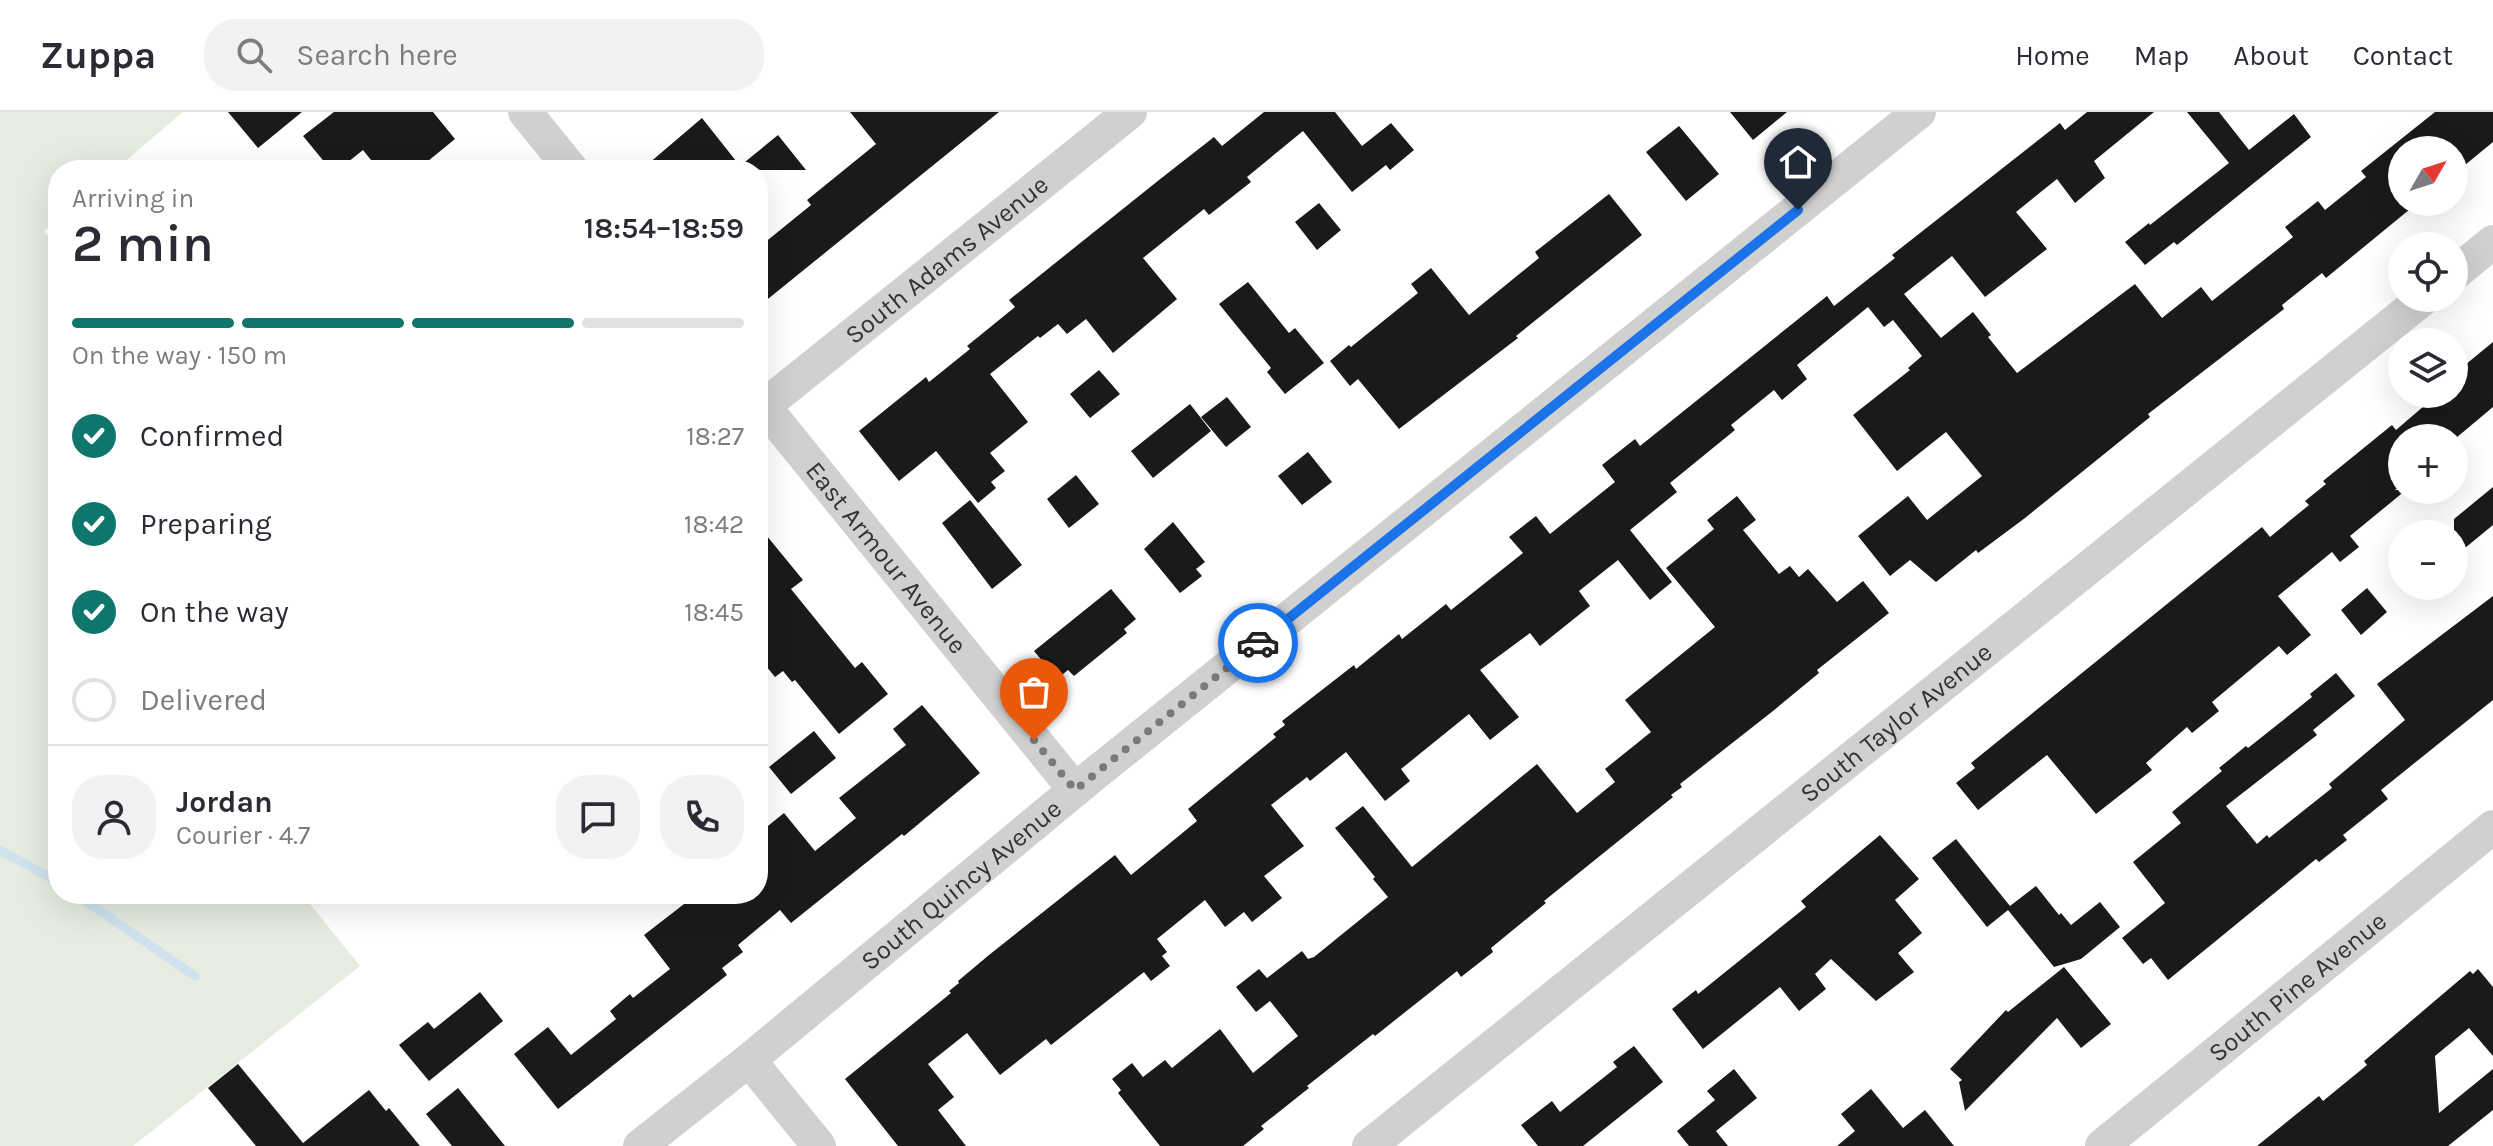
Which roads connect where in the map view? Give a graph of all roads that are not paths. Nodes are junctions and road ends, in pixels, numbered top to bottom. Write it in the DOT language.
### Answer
graph roads {
  1 [pos="525,112"];
  2 [pos="1130,112"];
  3 [pos="1919,112"];
  4 [pos="564,160"];
  5 [pos="2493,242"];
  6 [pos="2468,263"];
  7 [pos="2407,312"];
  8 [pos="768,397"];
  9 [pos="768,412"];
  10 [pos="1075,790"];
  11 [pos="2493,827"];
  12 [pos="749,1060"];
  13 [pos="640,1146"];
  14 [pos="819,1146"];
  15 [pos="1369,1146"];
  16 [pos="2102,1146"];
  1 -- 4 [label="street"];
  2 -- 8 [label="street, South Adams Avenue"];
  3 -- 10 [label="street, South Quincy Avenue"];
  5 -- 6 [label="street"];
  7 -- 15 [label="street, South Taylor Avenue"];
  9 -- 10 [label="street, East Armour Avenue"];
  10 -- 12 [label="street, South Quincy Avenue"];
  11 -- 16 [label="street, South Pine Avenue"];
  12 -- 13 [label="street, South Quincy Avenue"];
  12 -- 14 [label="street"];
}
